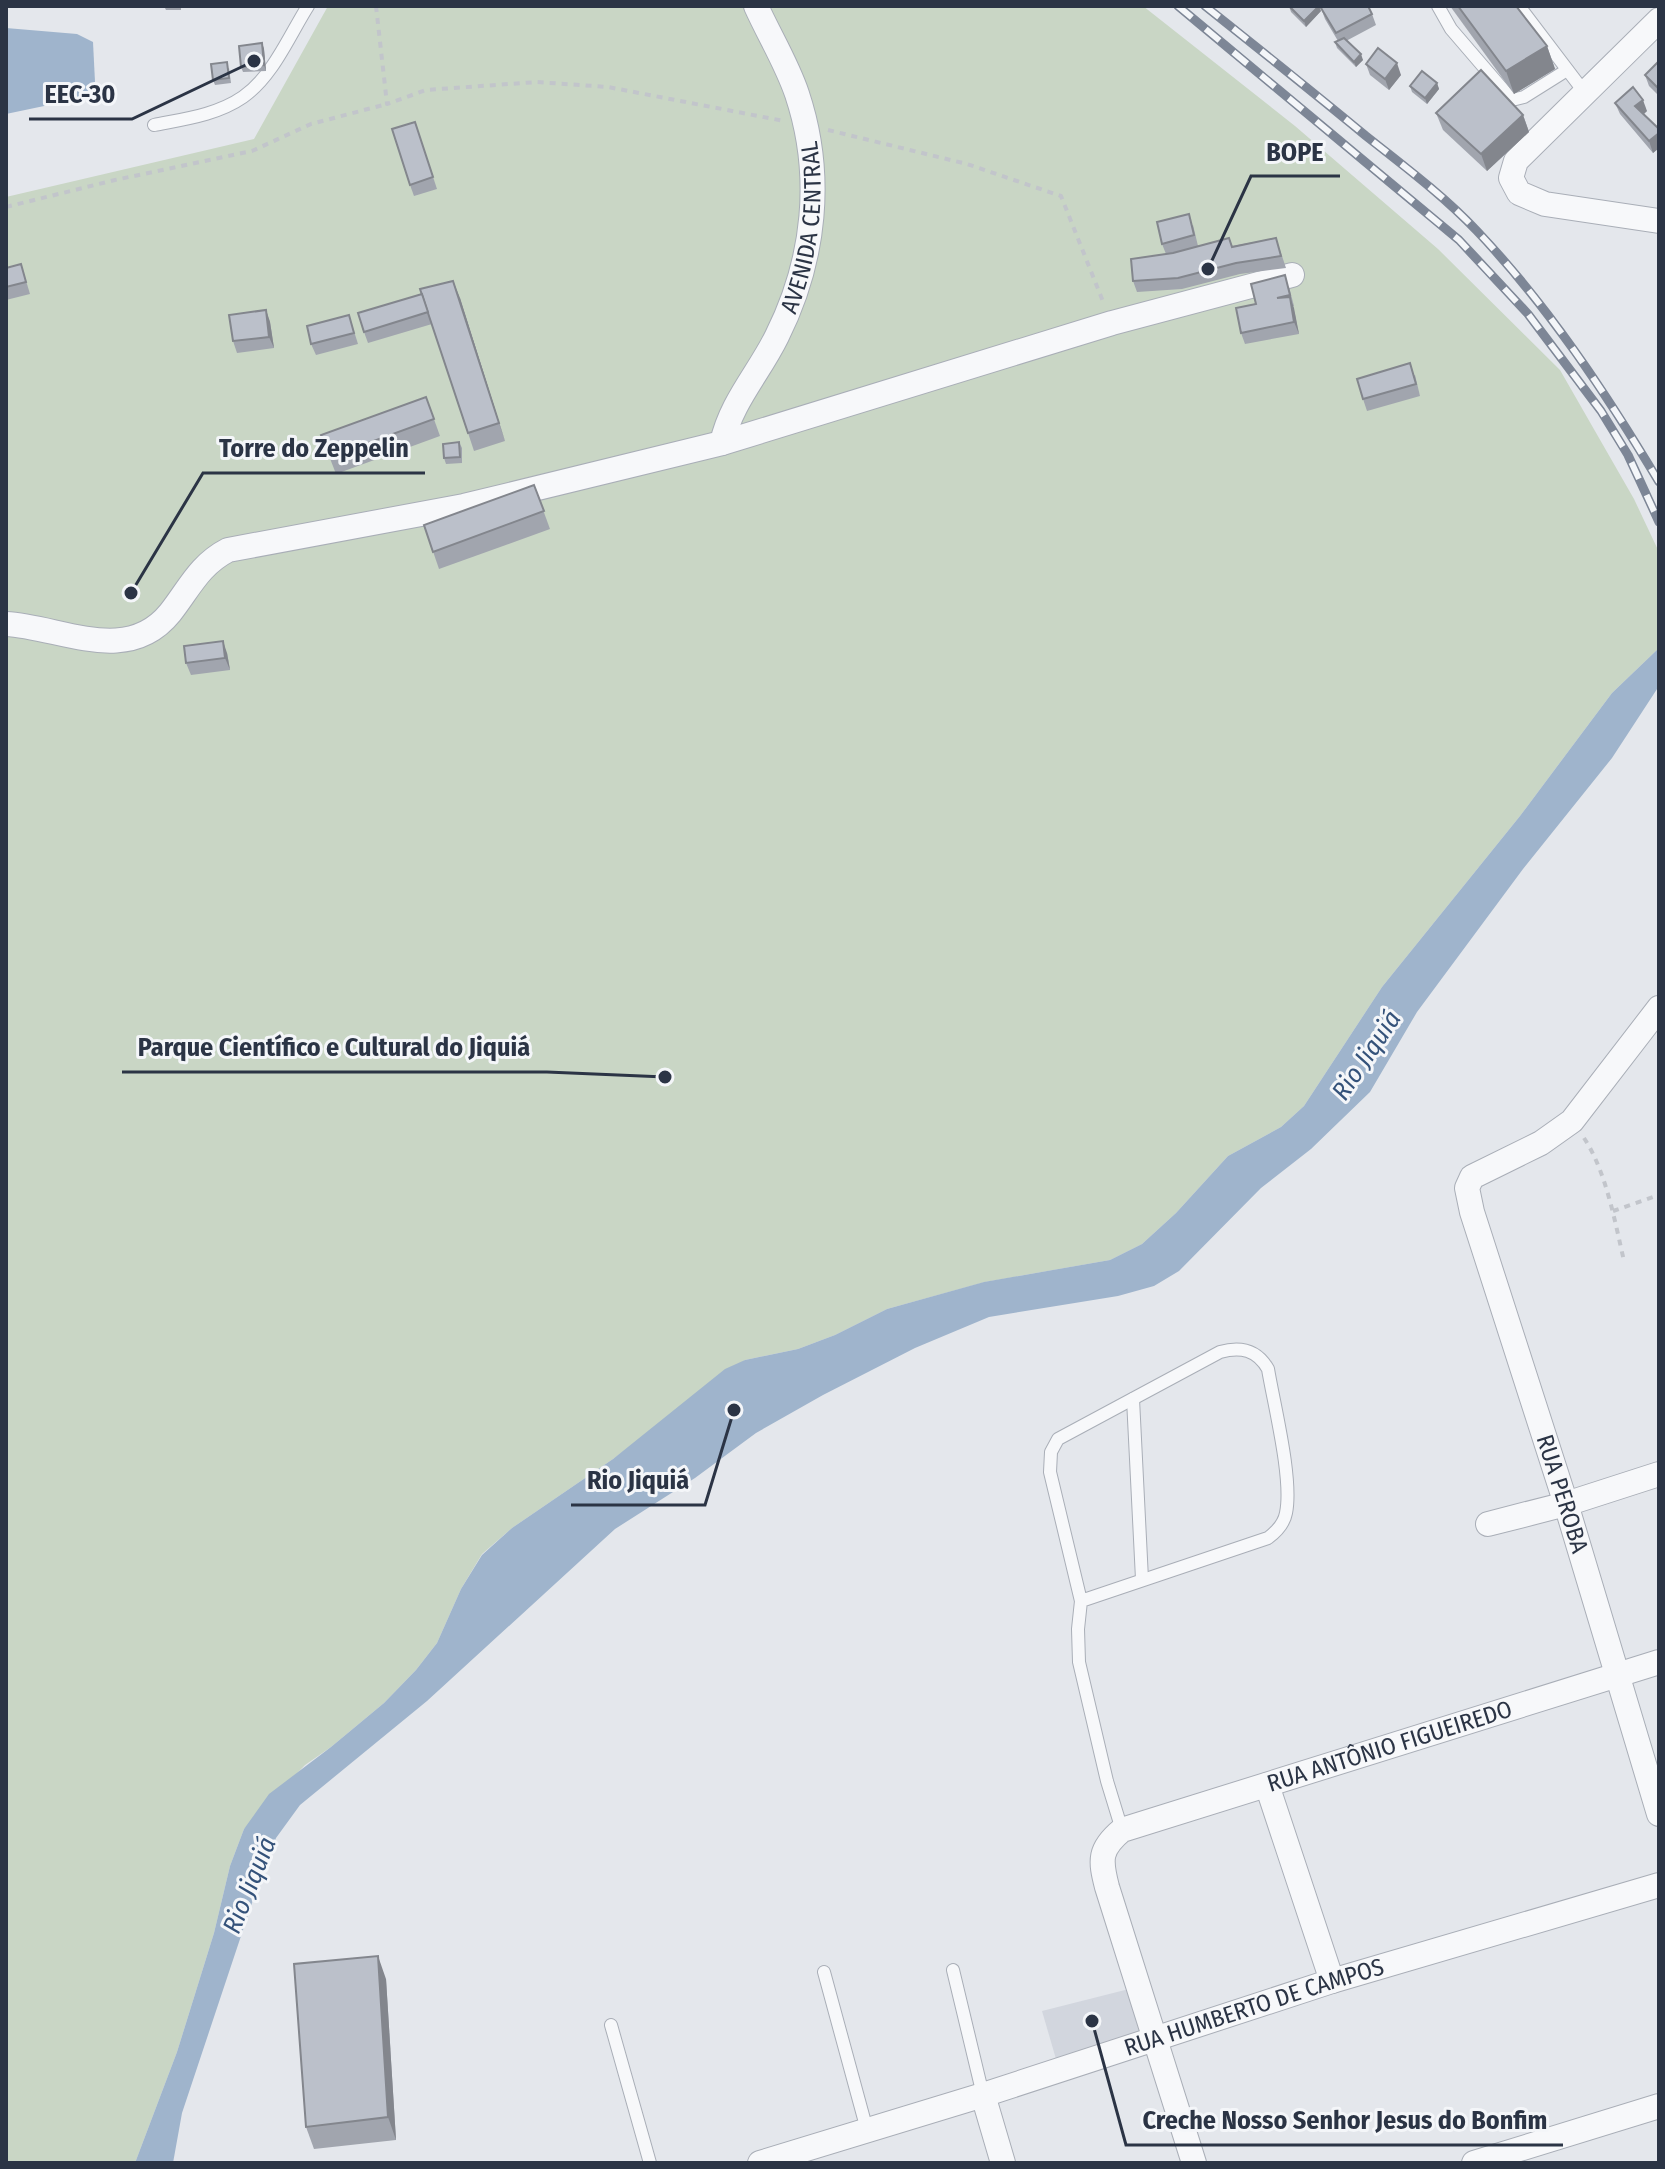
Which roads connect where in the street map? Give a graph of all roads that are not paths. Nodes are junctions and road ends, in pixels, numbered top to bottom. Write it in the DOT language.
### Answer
graph roads {
  1 [pos="308,6"];
  2 [pos="756,6"];
  3 [pos="1438,6"];
  4 [pos="1519,6"];
  5 [pos="1659,20"];
  6 [pos="1567,70"];
  7 [pos="1585,93"];
  8 [pos="154,125"];
  9 [pos="1659,221"];
  10 [pos="1292,275"];
  11 [pos="722,443"];
  12 [pos="6,624"];
  13 [pos="1659,1008"];
  14 [pos="1133,1399"];
  15 [pos="1659,1474"];
  16 [pos="1566,1504"];
  17 [pos="1488,1524"];
  18 [pos="1142,1579"];
  19 [pos="1081,1601"];
  20 [pos="1659,1662"];
  21 [pos="1615,1674"];
  22 [pos="1267,1785"];
  23 [pos="1659,1814"];
  24 [pos="1122,1830"];
  25 [pos="1659,1885"];
  26 [pos="953,1970"];
  27 [pos="824,1972"];
  28 [pos="1332,1981"];
  29 [pos="611,2025"];
  30 [pos="1155,2039"];
  31 [pos="983,2095"];
  32 [pos="1659,2106"];
  33 [pos="867,2130"];
  34 [pos="810,2156"];
  35 [pos="650,2163"];
  36 [pos="760,2163"];
  37 [pos="1003,2163"];
  38 [pos="1194,2163"];
  39 [pos="1474,2163"];
  1 -- 8 [label="lane"];
  2 -- 11 [label="street, AVENIDA CENTRAL"];
  3 -- 6 [label="lane"];
  4 -- 6 [label="lane"];
  5 -- 7 [label="street"];
  6 -- 7 [label="lane"];
  7 -- 9 [label="street"];
  10 -- 11 [label="street"];
  11 -- 12 [label="street"];
  13 -- 16 [label="street, RUA PEROBA"];
  14 -- 18 [label="lane"];
  14 -- 18 [label="lane"];
  14 -- 19 [label="lane"];
  15 -- 16 [label="street"];
  16 -- 17 [label="street"];
  16 -- 21 [label="street, RUA PEROBA"];
  18 -- 19 [label="lane"];
  19 -- 24 [label="lane"];
  20 -- 21 [label="street, RUA ANTÔNIO FIGUEIREDO"];
  21 -- 22 [label="street, RUA ANTÔNIO FIGUEIREDO"];
  21 -- 23 [label="street, RUA PEROBA"];
  22 -- 24 [label="street, RUA ANTÔNIO FIGUEIREDO"];
  22 -- 28 [label="street"];
  24 -- 30 [label="street"];
  25 -- 28 [label="street, RUA HUMBERTO DE CAMPOS"];
  26 -- 31 [label="lane"];
  27 -- 33 [label="lane"];
  28 -- 30 [label="street, RUA HUMBERTO DE CAMPOS"];
  29 -- 35 [label="lane"];
  30 -- 31 [label="street, RUA HUMBERTO DE CAMPOS"];
  30 -- 38 [label="street"];
  31 -- 33 [label="street, RUA HUMBERTO DE CAMPOS"];
  31 -- 37 [label="street"];
  32 -- 39 [label="street"];
  33 -- 34 [label="street, RUA HUMBERTO DE CAMPOS"];
  34 -- 36 [label="street, RUA HUMBERTO DE CAMPOS"];
}
